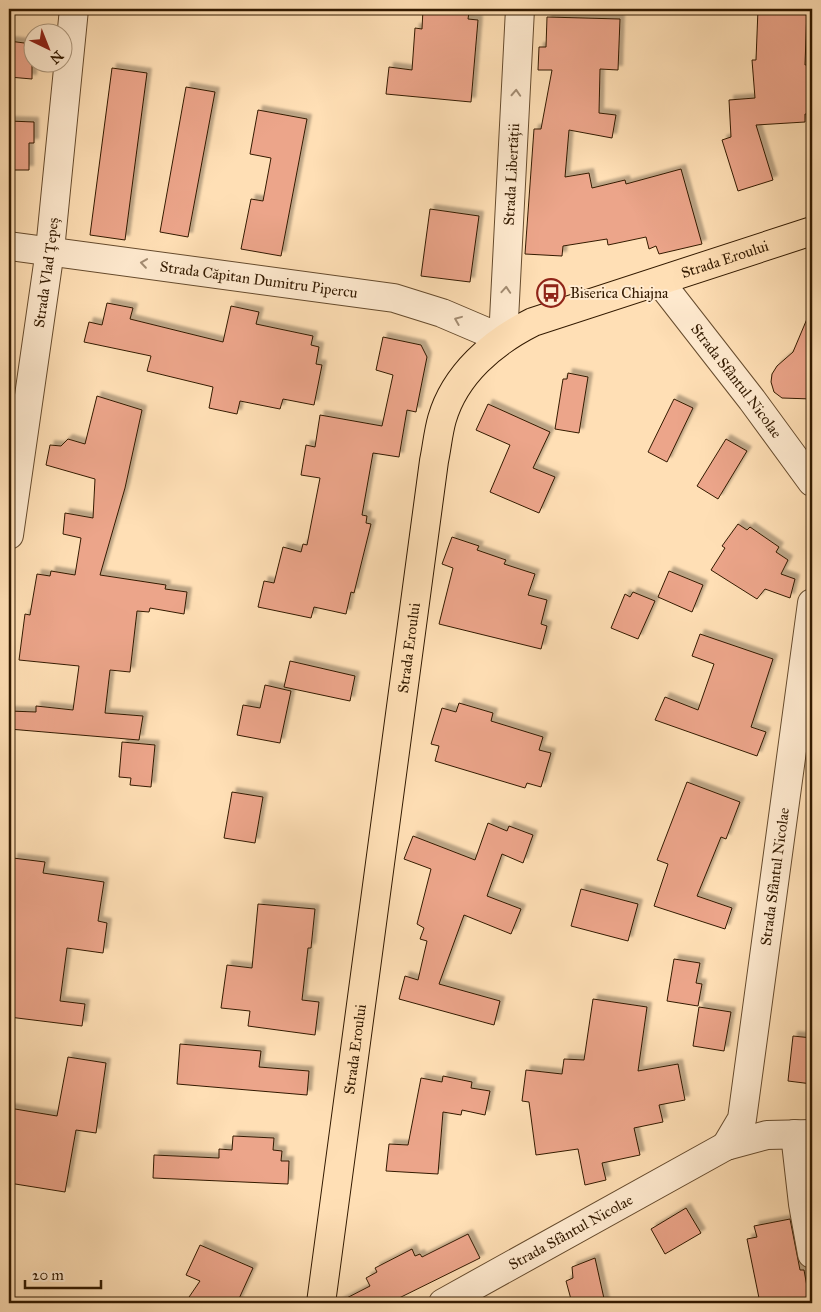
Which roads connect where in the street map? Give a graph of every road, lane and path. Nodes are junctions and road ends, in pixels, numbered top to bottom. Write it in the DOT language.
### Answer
graph roads {
  1 [pos="74,9"];
  2 [pos="520,9"];
  3 [pos="812,231"];
  4 [pos="9,246"];
  5 [pos="50,250"];
  6 [pos="660,282"];
  7 [pos="503,339"];
  8 [pos="812,482"];
  9 [pos="9,535"];
  10 [pos="812,603"];
  11 [pos="804,1134"];
  12 [pos="726,1146"];
  13 [pos="812,1254"];
  14 [pos="321,1303"];
  15 [pos="443,1303"];
  1 -- 5 [label="street, Strada Vlad Țepeș"];
  7 -- 2 [label="street, Strada Libertății, one-way"];
  3 -- 6 [label="main road, Strada Eroului"];
  4 -- 5 [label="street, Strada Căpitan Dumitru Pipercu"];
  7 -- 5 [label="street, Strada Căpitan Dumitru Pipercu, one-way"];
  5 -- 9 [label="street, Strada Vlad Țepeș"];
  6 -- 7 [label="main road, Strada Eroului"];
  6 -- 8 [label="street, Strada Sfântul Nicolae"];
  7 -- 14 [label="main road, Strada Eroului"];
  10 -- 12 [label="street, Strada Sfântul Nicolae"];
  11 -- 12 [label="street, Strada Sfântul Nicolae"];
  11 -- 13 [label="street"];
  12 -- 15 [label="street, Strada Sfântul Nicolae"];
}
